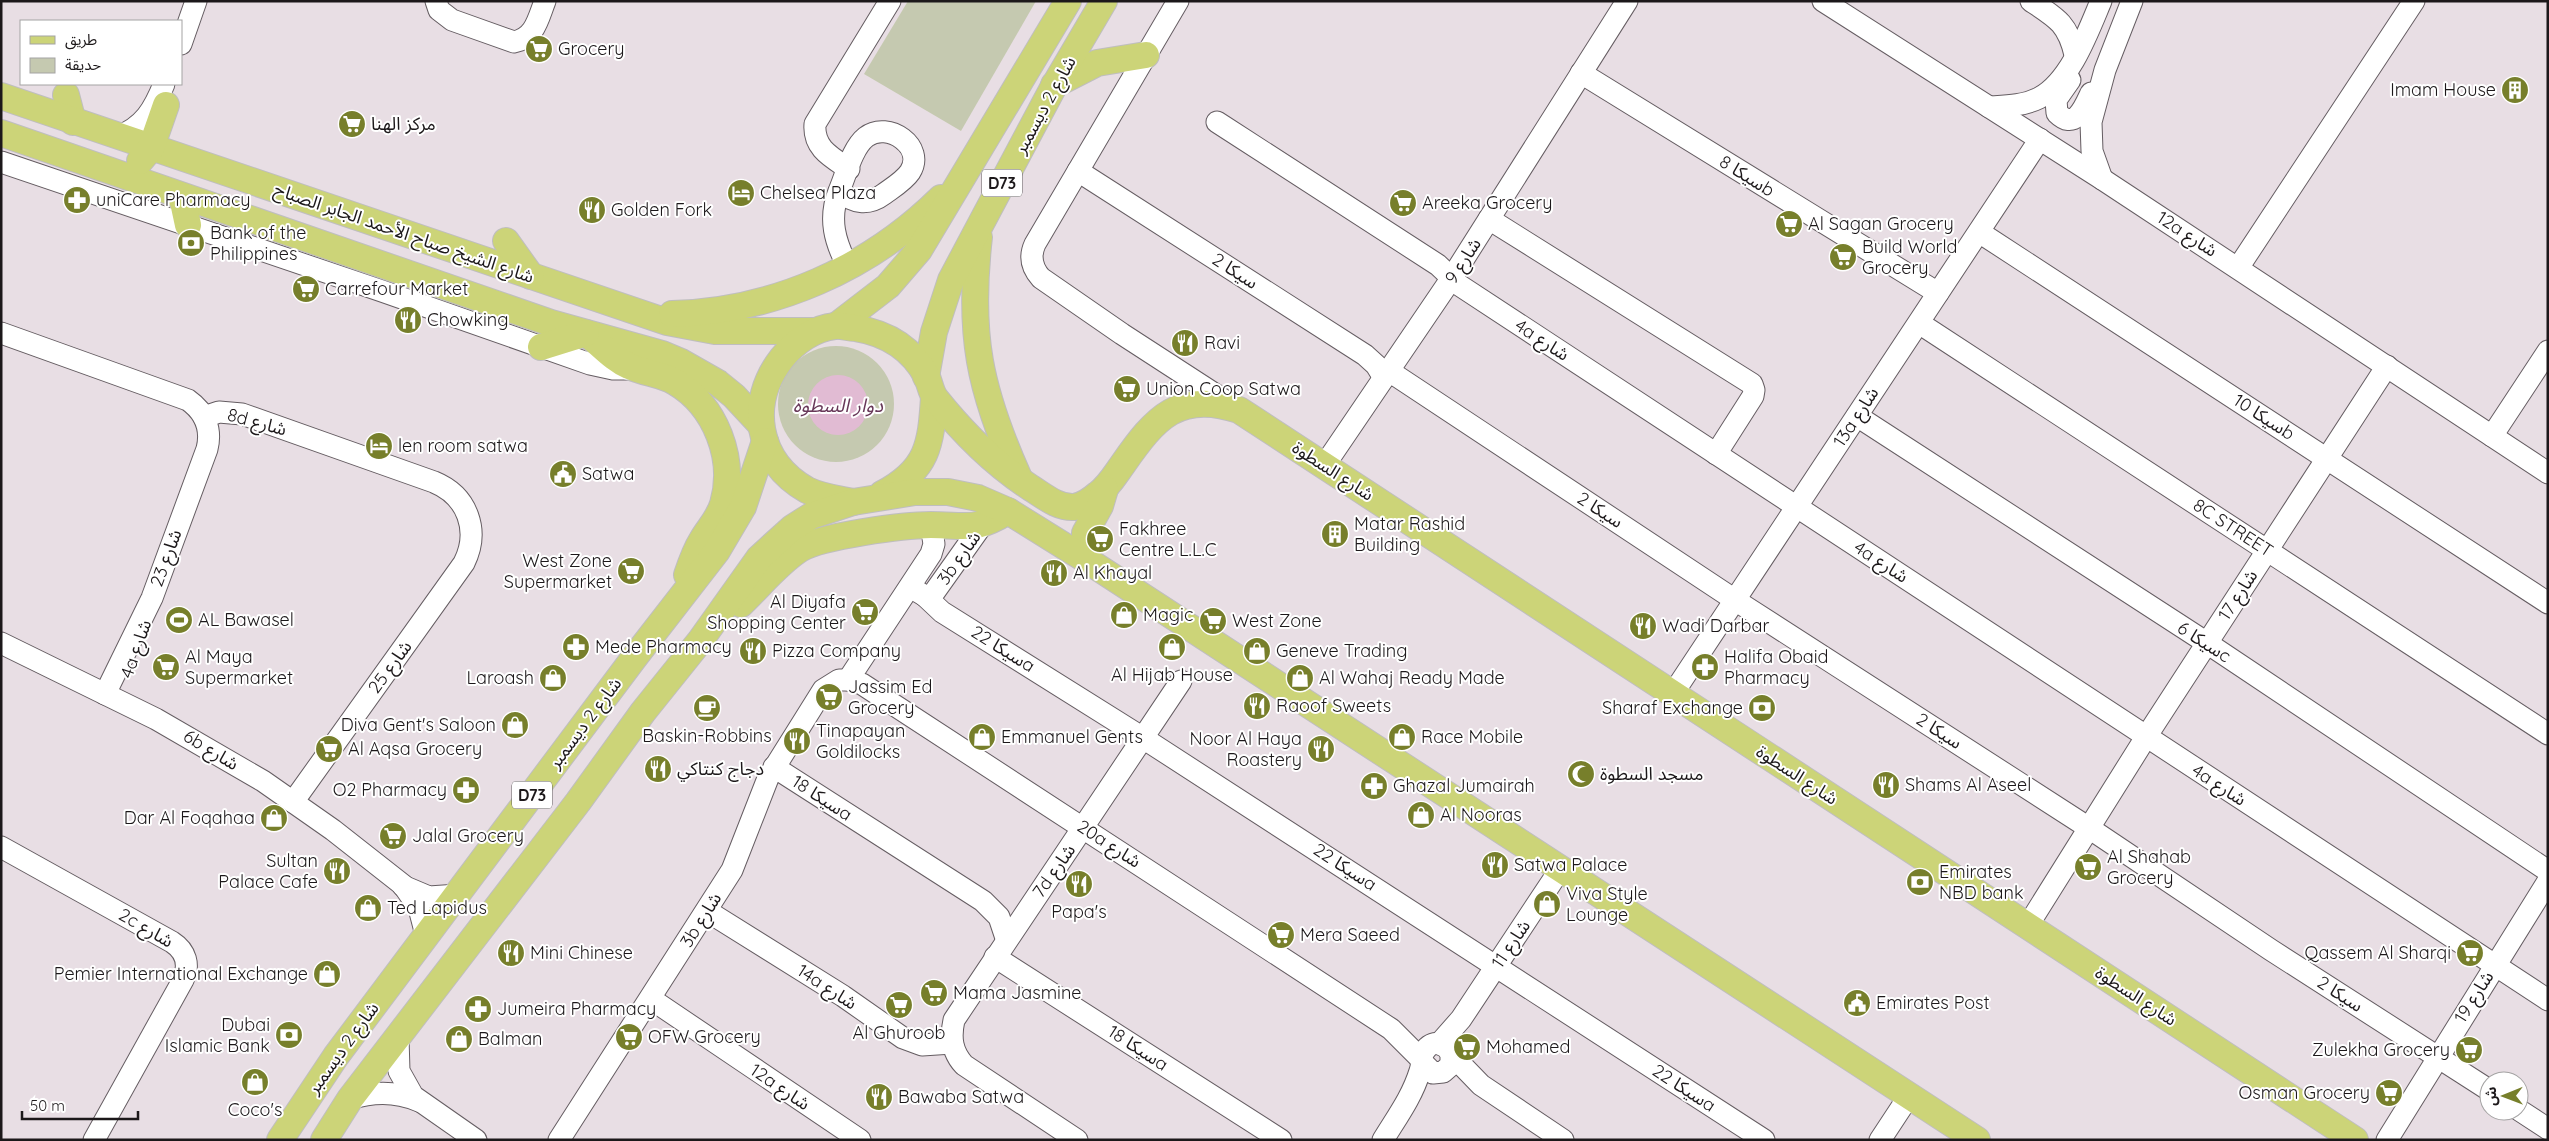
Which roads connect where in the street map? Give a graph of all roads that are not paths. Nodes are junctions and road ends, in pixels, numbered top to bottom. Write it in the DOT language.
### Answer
graph roads {
  1 [pos="196,1"];
  2 [pos="436,1"];
  3 [pos="545,1"];
  4 [pos="890,1"];
  5 [pos="1068,1"];
  6 [pos="1104,1"];
  7 [pos="1178,1"];
  8 [pos="1627,1"];
  9 [pos="1822,1"];
  10 [pos="2031,1"];
  11 [pos="2101,1"];
  12 [pos="2132,1"];
  13 [pos="2414,1"];
  14 [pos="182,41"];
  15 [pos="2080,48"];
  16 [pos="1146,55"];
  17 [pos="2105,70"];
  18 [pos="1581,74"];
  19 [pos="1054,86"];
  20 [pos="167,91"];
  21 [pos="66,95"];
  22 [pos="1,96"];
  23 [pos="1989,107"];
  24 [pos="73,122"];
  25 [pos="1217,122"];
  26 [pos="12,137"];
  27 [pos="117,137"];
  28 [pos="2040,139"];
  29 [pos="163,152"];
  30 [pos="1,162"];
  31 [pos="851,164"];
  32 [pos="1078,171"];
  33 [pos="963,176"];
  34 [pos="2102,179"];
  35 [pos="839,192"];
  36 [pos="182,197"];
  37 [pos="1489,219"];
  38 [pos="980,223"];
  39 [pos="188,225"];
  40 [pos="1978,232"];
  41 [pos="506,241"];
  42 [pos="858,261"];
  43 [pos="2238,268"];
  44 [pos="531,276"];
  45 [pos="1451,279"];
  46 [pos="1938,294"];
  47 [pos="644,314"];
  48 [pos="1918,323"];
  49 [pos="825,328"];
  50 [pos="1,333"];
  51 [pos="586,333"];
  52 [pos="541,347"];
  53 [pos="2548,351"];
  54 [pos="2386,366"];
  55 [pos="636,369"];
  56 [pos="1387,374"];
  57 [pos="930,387"];
  58 [pos="1239,410"];
  59 [pos="1857,416"];
  60 [pos="204,417"];
  61 [pos="763,434"];
  62 [pos="2492,436"];
  63 [pos="1716,454"];
  64 [pos="2326,457"];
  65 [pos="1324,466"];
  66 [pos="2548,473"];
  67 [pos="1020,481"];
  68 [pos="1105,488"];
  69 [pos="865,499"];
  70 [pos="1798,506"];
  71 [pos="1008,511"];
  72 [pos="931,525"];
  73 [pos="982,525"];
  74 [pos="471,527"];
  75 [pos="2266,550"];
  76 [pos="1085,558"];
  77 [pos="918,591"];
  78 [pos="680,597"];
  79 [pos="1736,600"];
  80 [pos="2548,603"];
  81 [pos="700,641"];
  82 [pos="1,643"];
  83 [pos="2207,643"];
  84 [pos="848,680"];
  85 [pos="1181,681"];
  86 [pos="1672,696"];
  87 [pos="112,697"];
  88 [pos="2548,734"];
  89 [pos="2146,737"];
  90 [pos="1143,738"];
  91 [pos="774,767"];
  92 [pos="293,802"];
  93 [pos="1084,827"];
  94 [pos="2089,828"];
  95 [pos="1,847"];
  96 [pos="1560,868"];
  97 [pos="2548,872"];
  98 [pos="2548,881"];
  99 [pos="403,886"];
  100 [pos="458,895"];
  101 [pos="707,911"];
  102 [pos="2027,927"];
  103 [pos="426,935"];
  104 [pos="1006,938"];
  105 [pos="995,957"];
  106 [pos="1496,964"];
  107 [pos="2494,965"];
  108 [pos="651,999"];
  109 [pos="2548,1000"];
  110 [pos="398,1037"];
  111 [pos="952,1043"];
  112 [pos="2438,1056"];
  113 [pos="1438,1058"];
  114 [pos="2479,1083"];
  115 [pos="1909,1096"];
  116 [pos="350,1099"];
  117 [pos="420,1101"];
  118 [pos="2529,1117"];
  119 [pos="2548,1129"];
  120 [pos="2346,1137"];
  121 [pos="94,1140"];
  122 [pos="280,1140"];
  123 [pos="324,1140"];
  124 [pos="476,1140"];
  125 [pos="559,1140"];
  126 [pos="860,1140"];
  127 [pos="1077,1140"];
  128 [pos="1281,1140"];
  129 [pos="1383,1140"];
  130 [pos="1564,1140"];
  131 [pos="1764,1140"];
  132 [pos="1880,1140"];
  133 [pos="1977,1140"];
  134 [pos="2387,1140"];
  1 -- 14 [label="street"];
  2 -- 3 [label="street"];
  4 -- 31 [label="street"];
  5 -- 33 [label="main road, شارع 2 ديسمبر / D73"];
  6 -- 19 [label="main road, شارع 2 ديسمبر / D73"];
  7 -- 16 [label="street"];
  8 -- 18 [label="street, شارع 9"];
  9 -- 23 [label="street, 12a شارع"];
  10 -- 15 [label="street"];
  11 -- 15 [label="street"];
  12 -- 17 [label="street"];
  13 -- 43 [label="street"];
  15 -- 17 [label="street"];
  15 -- 23 [label="street"];
  16 -- 19 [label="main road"];
  16 -- 32 [label="street"];
  17 -- 34 [label="street"];
  18 -- 37 [label="street, شارع 9"];
  18 -- 46 [label="street, سيكا 8b"];
  19 -- 38 [label="main road, شارع 2 ديسمبر / D73"];
  20 -- 27 [label="street"];
  20 -- 29 [label="main road"];
  21 -- 24 [label="main road"];
  22 -- 24 [label="main road, شارع الشيخ صباح الأحمد الجابر الصباح"];
  23 -- 28 [label="street, 12a شارع"];
  24 -- 27 [label="main road, شارع الشيخ صباح الأحمد الجابر الصباح"];
  25 -- 45 [label="street, 4a شارع"];
  26 -- 29 [label="main road"];
  26 -- 36 [label="main road, شارع الشيخ صباح الأحمد الجابر الصباح"];
  27 -- 29 [label="main road, شارع الشيخ صباح الأحمد الجابر الصباح"];
  28 -- 34 [label="street, 12a شارع"];
  28 -- 40 [label="street, 13a شارع"];
  29 -- 44 [label="main road, شارع الشيخ صباح الأحمد الجابر الصباح"];
  30 -- 39 [label="street"];
  31 -- 35 [label="street"];
  31 -- 35 [label="street"];
  32 -- 56 [label="street, سيكا 2"];
  32 -- 58 [label="street, شارع السطوة"];
  33 -- 42 [label="main road"];
  33 -- 49 [label="main road, شارع 2 ديسمبر / D73"];
  34 -- 43 [label="street, 12a شارع"];
  35 -- 42 [label="street"];
  36 -- 39 [label="main road"];
  36 -- 51 [label="main road, شارع الشيخ صباح الأحمد الجابر الصباح"];
  37 -- 45 [label="street, شارع 9"];
  37 -- 63 [label="street"];
  38 -- 57 [label="main road, شارع 2 ديسمبر / D73"];
  38 -- 67 [label="main road"];
  39 -- 52 [label="street"];
  40 -- 46 [label="street, 13a شارع"];
  40 -- 64 [label="street, سيكا 10b"];
  41 -- 44 [label="main road"];
  42 -- 47 [label="main road"];
  43 -- 54 [label="street, 12a شارع"];
  44 -- 47 [label="main road, شارع الشيخ صباح الأحمد الجابر الصباح"];
  45 -- 56 [label="street, شارع 9"];
  45 -- 63 [label="street, 4a شارع"];
  46 -- 48 [label="street, 13a شارع"];
  47 -- 49 [label="main road, شارع الشيخ صباح الأحمد الجابر الصباح"];
  48 -- 59 [label="street, 13a شارع"];
  48 -- 75 [label="street, 8C STREET"];
  49 -- 57 [label="main road"];
  49 -- 61 [label="main road"];
  50 -- 60 [label="street, 8d شارع"];
  51 -- 52 [label="main road"];
  51 -- 55 [label="main road"];
  51 -- 61 [label="main road, شارع الشيخ صباح الأحمد الجابر الصباح"];
  52 -- 55 [label="street"];
  53 -- 62 [label="street"];
  54 -- 62 [label="street, 12a شارع"];
  54 -- 64 [label="street, شارع 17"];
  55 -- 78 [label="main road"];
  56 -- 65 [label="street, شارع 9"];
  56 -- 79 [label="street, سيكا 2"];
  57 -- 67 [label="main road, شارع السطوة"];
  57 -- 69 [label="main road"];
  58 -- 65 [label="main road, شارع السطوة"];
  58 -- 68 [label="main road, شارع السطوة"];
  59 -- 70 [label="street, 13a شارع"];
  59 -- 83 [label="street, سيكا 6c"];
  60 -- 74 [label="street, 8d شارع"];
  60 -- 87 [label="street, شارع 23"];
  61 -- 69 [label="main road"];
  61 -- 78 [label="main road, شارع 2 ديسمبر / D73"];
  62 -- 66 [label="street, 12a شارع"];
  63 -- 70 [label="street, 4a شارع"];
  64 -- 75 [label="street, شارع 17"];
  64 -- 80 [label="street, سيكا 10b"];
  65 -- 86 [label="main road, شارع السطوة"];
  67 -- 68 [label="main road, شارع السطوة"];
  68 -- 76 [label="main road"];
  69 -- 71 [label="main road"];
  69 -- 81 [label="main road, شارع 2 ديسمبر / D73"];
  70 -- 79 [label="street, 13a شارع"];
  70 -- 89 [label="street, 4a شارع"];
  71 -- 73 [label="main road"];
  71 -- 76 [label="main road"];
  72 -- 73 [label="main road"];
  72 -- 77 [label="street, 3b شارع"];
  72 -- 81 [label="main road"];
  73 -- 77 [label="street, 3b شارع"];
  74 -- 92 [label="street, شارع 25"];
  75 -- 83 [label="street, شارع 17"];
  75 -- 88 [label="street, 8C STREET"];
  76 -- 96 [label="main road"];
  77 -- 84 [label="street, 3b شارع"];
  77 -- 90 [label="street, سيكا 22a"];
  78 -- 100 [label="main road, شارع 2 ديسمبر / D73"];
  79 -- 86 [label="street, 13a شارع"];
  79 -- 94 [label="street, سيكا 2"];
  81 -- 110 [label="main road, شارع 2 ديسمبر / D73"];
  82 -- 87 [label="street, 6b شارع"];
  83 -- 89 [label="street, شارع 17"];
  83 -- 97 [label="street, سيكا 6c"];
  84 -- 91 [label="street, 3b شارع"];
  84 -- 93 [label="street, 20a شارع"];
  85 -- 90 [label="street, 7d شارع"];
  86 -- 102 [label="main road, شارع السطوة"];
  87 -- 92 [label="street, 6b شارع"];
  89 -- 94 [label="street, شارع 17"];
  89 -- 107 [label="street, 4a شارع"];
  90 -- 93 [label="street, 7d شارع"];
  90 -- 106 [label="street, سيكا 22a"];
  91 -- 101 [label="street, 3b شارع"];
  91 -- 104 [label="street, سيكا 18a"];
  92 -- 99 [label="street, 6b شارع"];
  93 -- 104 [label="street, 7d شارع"];
  93 -- 113 [label="street, 20a شارع"];
  94 -- 102 [label="street, شارع 17"];
  94 -- 112 [label="street, سيكا 2"];
  95 -- 121 [label="street, 2c شارع"];
  96 -- 106 [label="street, شارع 11"];
  96 -- 115 [label="main road"];
  98 -- 107 [label="street, شارع 19"];
  99 -- 100 [label="street, 6b شارع"];
  99 -- 103 [label="street, 6b شارع"];
  100 -- 103 [label="main road, شارع 2 ديسمبر / D73"];
  101 -- 108 [label="street, 3b شارع"];
  101 -- 111 [label="street, 14a شارع"];
  102 -- 120 [label="main road, شارع السطوة"];
  103 -- 122 [label="main road, شارع 2 ديسمبر / D73"];
  104 -- 105 [label="street, 7d شارع"];
  105 -- 111 [label="street, 7d شارع"];
  105 -- 128 [label="street, سيكا 18a"];
  106 -- 113 [label="street, شارع 11"];
  106 -- 131 [label="street, سيكا 22a"];
  107 -- 109 [label="street, 4a شارع"];
  107 -- 112 [label="street, شارع 19"];
  108 -- 125 [label="street, 3b شارع"];
  108 -- 126 [label="street, 12a شارع"];
  110 -- 116 [label="main road, شارع 2 ديسمبر / D73"];
  110 -- 117 [label="street"];
  111 -- 127 [label="street"];
  112 -- 114 [label="street, سيكا 2"];
  112 -- 134 [label="street, شارع 19"];
  113 -- 129 [label="street, شارع 11"];
  113 -- 130 [label="street, 20a شارع"];
  115 -- 132 [label="street"];
  115 -- 133 [label="main road"];
  116 -- 117 [label="street"];
  116 -- 123 [label="main road, شارع 2 ديسمبر / D73"];
  117 -- 124 [label="street"];
  118 -- 119 [label="street"];
}
